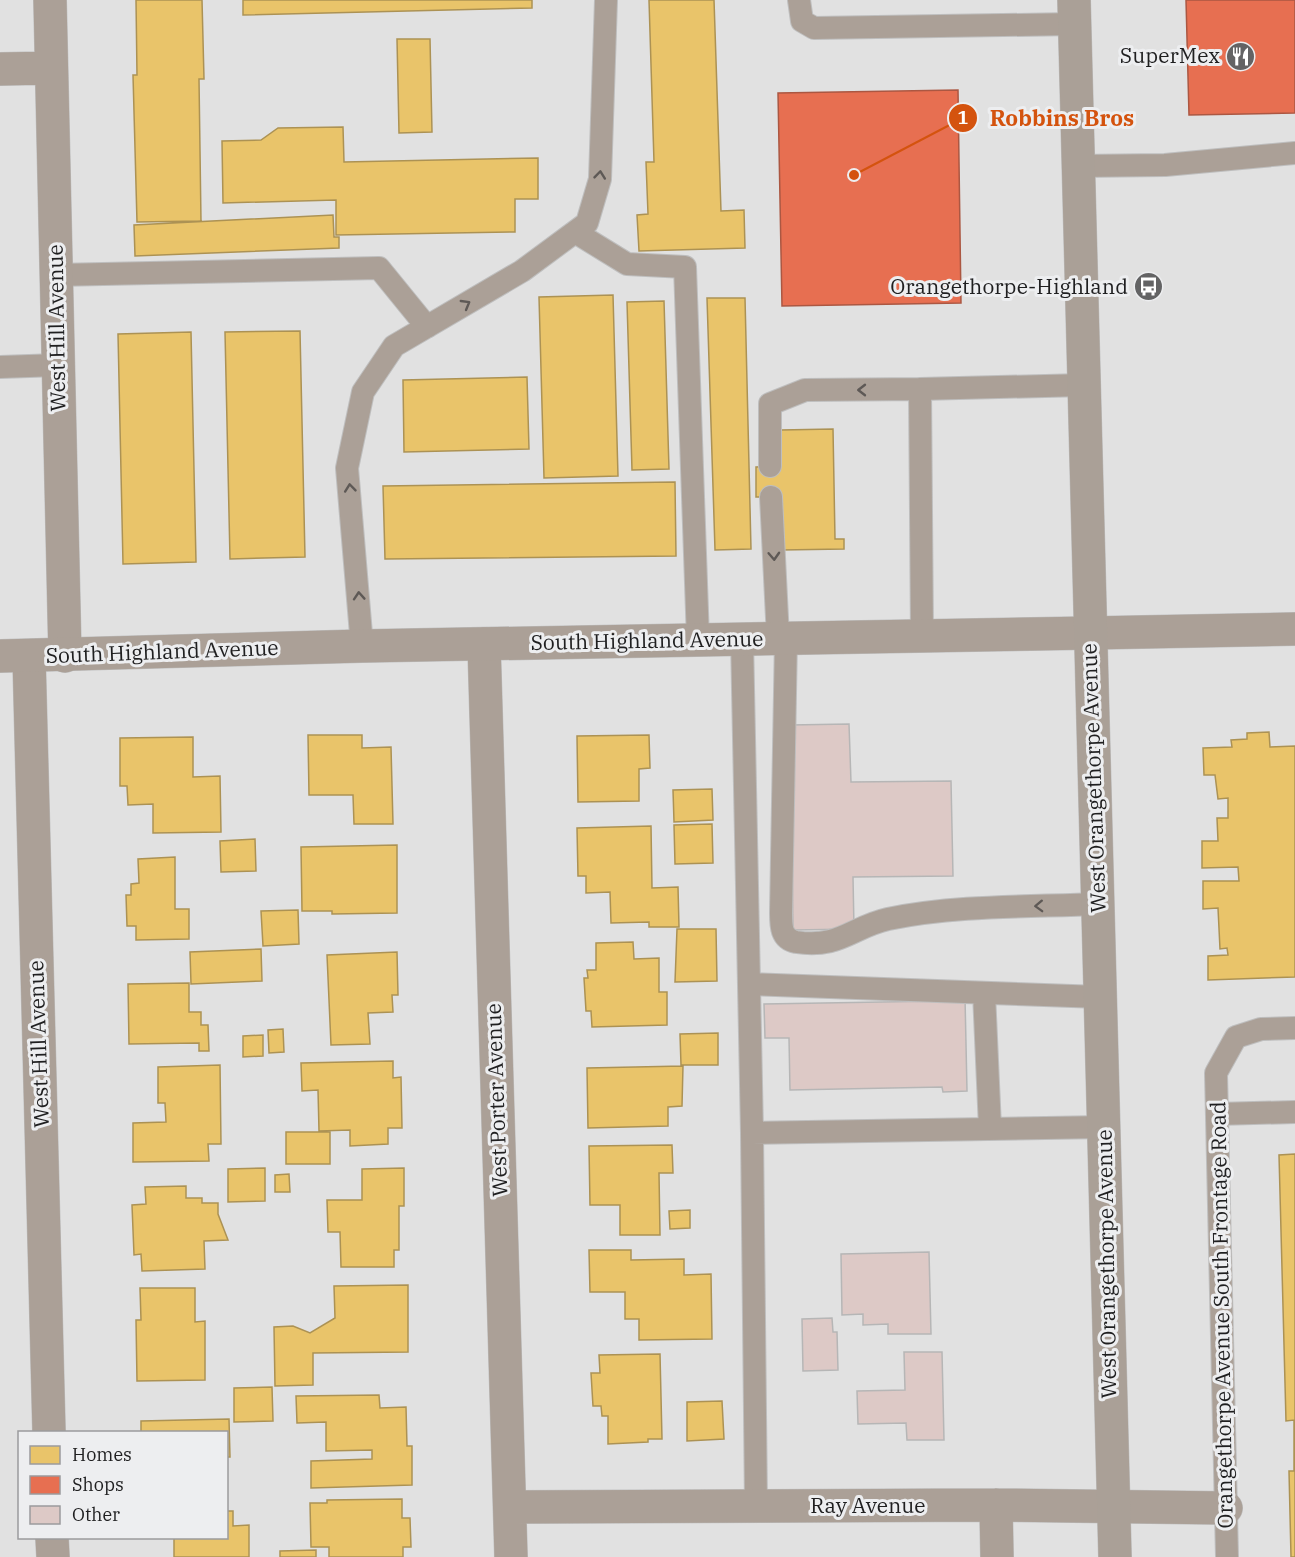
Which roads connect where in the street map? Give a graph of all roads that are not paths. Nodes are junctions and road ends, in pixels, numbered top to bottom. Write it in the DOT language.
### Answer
graph roads {
  1 [pos="50,0"];
  2 [pos="606,0"];
  3 [pos="799,0"];
  4 [pos="1074,12"];
  5 [pos="51,68"];
  6 [pos="0,69"];
  7 [pos="1295,153"];
  8 [pos="1077,165"];
  9 [pos="575,232"];
  10 [pos="56,275"];
  11 [pos="427,327"];
  12 [pos="58,365"];
  13 [pos="0,367"];
  14 [pos="1084,386"];
  15 [pos="920,389"];
  16 [pos="770,466"];
  17 [pos="771,497"];
  18 [pos="1295,629"];
  19 [pos="1090,633"];
  20 [pos="922,636"];
  21 [pos="782,638"];
  22 [pos="742,639"];
  23 [pos="698,640"];
  24 [pos="484,644"];
  25 [pos="362,646"];
  26 [pos="14,656"];
  27 [pos="65,656"];
  28 [pos="1098,904"];
  29 [pos="749,984"];
  30 [pos="984,993"];
  31 [pos="1100,997"];
  32 [pos="1295,1028"];
  33 [pos="1295,1112"];
  34 [pos="1217,1114"];
  35 [pos="1104,1127"];
  36 [pos="990,1128"];
  37 [pos="752,1133"];
  38 [pos="49,1431"];
  39 [pos="996,1505"];
  40 [pos="756,1506"];
  41 [pos="510,1508"];
  42 [pos="1113,1508"];
  43 [pos="1226,1508"];
  44 [pos="52,1539"];
  45 [pos="53,1557"];
  46 [pos="511,1557"];
  47 [pos="997,1557"];
  48 [pos="1114,1557"];
  49 [pos="1227,1557"];
  1 -- 5 [label="street, West Hill Avenue"];
  9 -- 2 [label="lane, one-way"];
  3 -- 4 [label="lane"];
  4 -- 8 [label="main road, West Orangethorpe Avenue"];
  5 -- 6 [label="street"];
  5 -- 10 [label="street, West Hill Avenue"];
  7 -- 8 [label="lane"];
  8 -- 14 [label="main road, West Orangethorpe Avenue"];
  11 -- 9 [label="lane, one-way"];
  9 -- 23 [label="lane"];
  10 -- 11 [label="lane"];
  10 -- 12 [label="street, West Hill Avenue"];
  25 -- 11 [label="lane, one-way"];
  12 -- 13 [label="lane"];
  12 -- 27 [label="street, West Hill Avenue"];
  14 -- 15 [label="lane"];
  14 -- 19 [label="main road, West Orangethorpe Avenue"];
  15 -- 16 [label="lane, one-way"];
  15 -- 20 [label="lane"];
  17 -- 21 [label="lane, one-way"];
  18 -- 19 [label="street, South Highland Avenue"];
  19 -- 20 [label="street, South Highland Avenue"];
  19 -- 28 [label="main road, West Orangethorpe Avenue"];
  20 -- 21 [label="street, South Highland Avenue"];
  21 -- 22 [label="street, South Highland Avenue"];
  28 -- 21 [label="lane, one-way"];
  22 -- 23 [label="street, South Highland Avenue"];
  22 -- 29 [label="lane"];
  23 -- 24 [label="street, South Highland Avenue"];
  24 -- 25 [label="street, South Highland Avenue"];
  24 -- 41 [label="street, West Porter Avenue"];
  25 -- 27 [label="street, South Highland Avenue"];
  26 -- 27 [label="street, South Highland Avenue"];
  26 -- 38 [label="street, West Hill Avenue"];
  28 -- 31 [label="main road, West Orangethorpe Avenue"];
  29 -- 30 [label="lane"];
  29 -- 37 [label="lane"];
  30 -- 31 [label="lane"];
  30 -- 36 [label="lane"];
  31 -- 35 [label="main road, West Orangethorpe Avenue"];
  32 -- 34 [label="lane, Orangethorpe Avenue South Frontage Road"];
  33 -- 34 [label="lane"];
  34 -- 43 [label="lane, Orangethorpe Avenue South Frontage Road"];
  35 -- 36 [label="lane"];
  35 -- 42 [label="main road, West Orangethorpe Avenue"];
  36 -- 37 [label="lane"];
  37 -- 40 [label="lane"];
  39 -- 40 [label="street, Ray Avenue"];
  39 -- 42 [label="street, Ray Avenue"];
  39 -- 47 [label="street"];
  40 -- 41 [label="street, Ray Avenue"];
  41 -- 46 [label="street, West Porter Avenue"];
  42 -- 43 [label="street, Ray Avenue"];
  42 -- 48 [label="main road, West Orangethorpe Avenue"];
  43 -- 49 [label="lane, Orangethorpe Avenue South Frontage Road"];
  44 -- 45 [label="street"];
}
